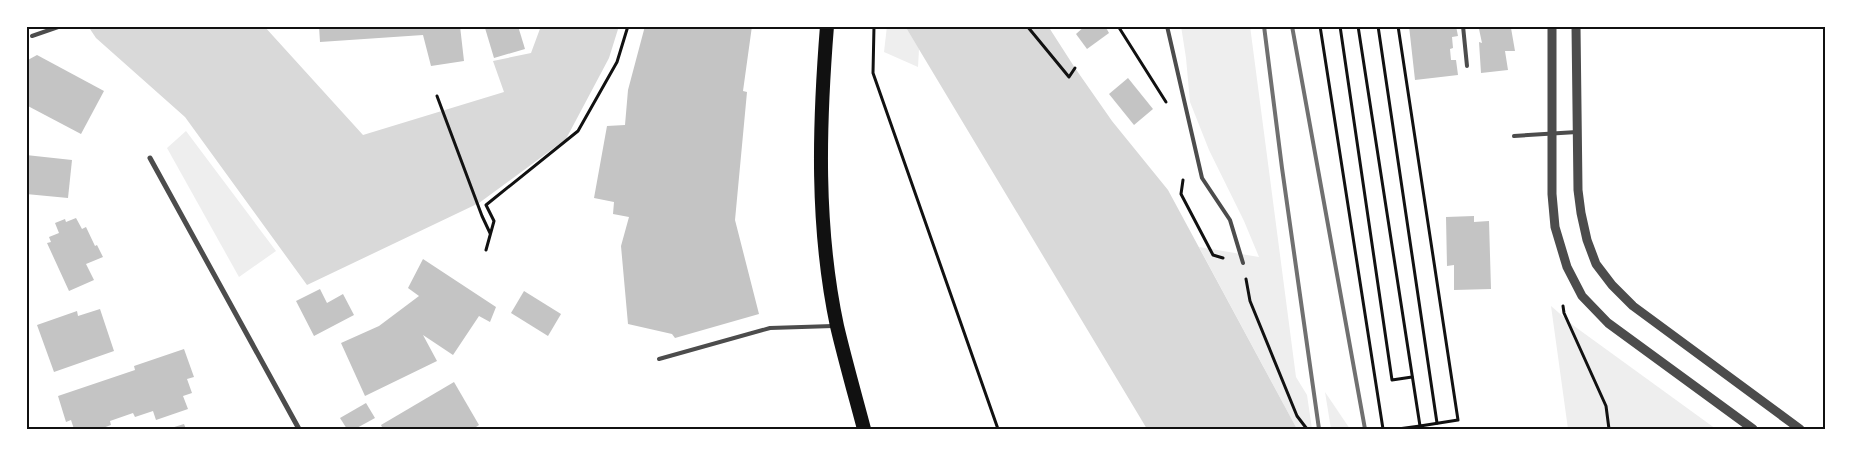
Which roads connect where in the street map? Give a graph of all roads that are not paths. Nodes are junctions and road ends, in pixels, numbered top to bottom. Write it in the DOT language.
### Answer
graph roads {
  1 [pos="61,26"];
  2 [pos="828,26"];
  3 [pos="1167,26"];
  4 [pos="1463,26"];
  5 [pos="1552,26"];
  6 [pos="1576,26"];
  7 [pos="32,36"];
  8 [pos="1467,66"];
  9 [pos="1577,132"];
  10 [pos="1552,133"];
  11 [pos="1514,136"];
  12 [pos="150,158"];
  13 [pos="1243,263"];
  14 [pos="837,326"];
  15 [pos="660,359"];
  16 [pos="299,429"];
  17 [pos="864,429"];
  18 [pos="1753,429"];
  19 [pos="1800,429"];
  1 -- 7 [label="lane"];
  2 -- 14 [label="highway"];
  3 -- 13 [label="lane"];
  4 -- 8 [label="lane"];
  5 -- 10 [label="street"];
  6 -- 9 [label="street"];
  9 -- 10 [label="lane"];
  9 -- 19 [label="street"];
  10 -- 11 [label="lane"];
  10 -- 18 [label="street"];
  12 -- 16 [label="street"];
  14 -- 15 [label="lane"];
  14 -- 17 [label="highway"];
}
